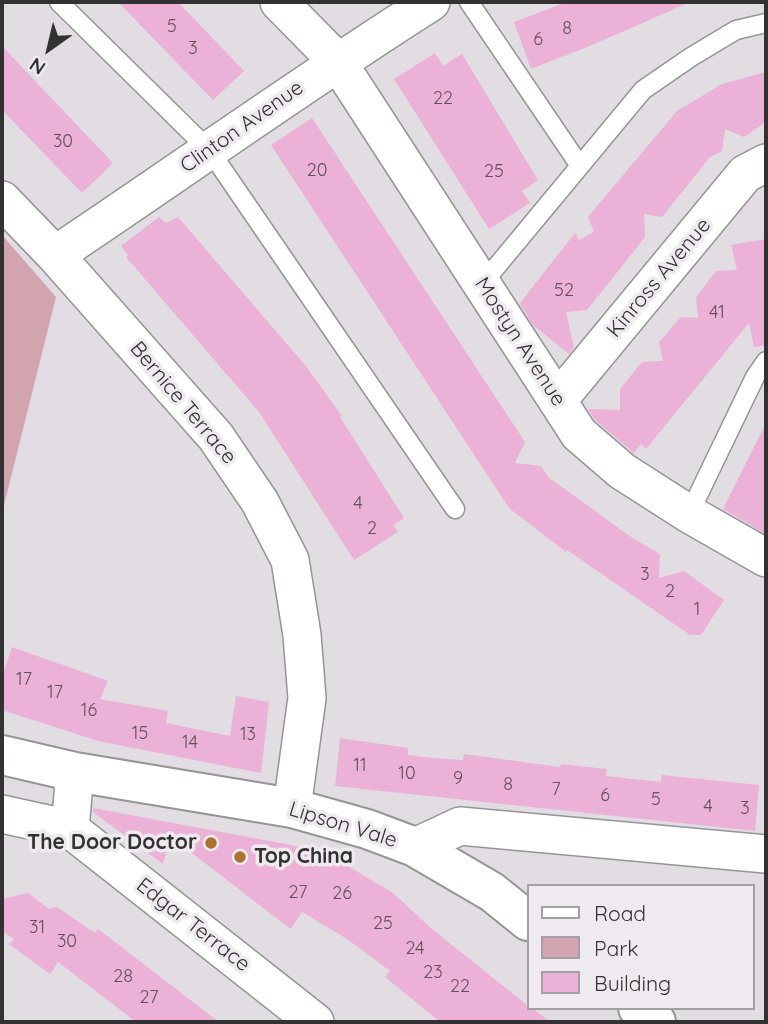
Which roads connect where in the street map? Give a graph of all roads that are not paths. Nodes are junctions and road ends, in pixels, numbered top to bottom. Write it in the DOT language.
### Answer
graph roads {
  1 [pos="59,2"];
  2 [pos="279,2"];
  3 [pos="431,2"];
  4 [pos="469,2"];
  5 [pos="766,23"];
  6 [pos="337,61"];
  7 [pos="210,150"];
  8 [pos="766,163"];
  9 [pos="580,166"];
  10 [pos="2,200"];
  11 [pos="55,255"];
  12 [pos="482,284"];
  13 [pos="766,361"];
  14 [pos="558,400"];
  15 [pos="455,509"];
  16 [pos="688,514"];
  17 [pos="766,558"];
  18 [pos="2,755"];
  19 [pos="75,772"];
  20 [pos="292,808"];
  21 [pos="2,814"];
  22 [pos="70,829"];
  23 [pos="415,847"];
  24 [pos="766,854"];
  25 [pos="526,919"];
  26 [pos="641,1010"];
  27 [pos="315,1022"];
  28 [pos="656,1022"];
  1 -- 7 [label="lane"];
  2 -- 6 [label="street, Mostyn Avenue"];
  3 -- 6 [label="street, Clinton Avenue"];
  4 -- 9 [label="lane"];
  5 -- 9 [label="lane"];
  6 -- 7 [label="street, Clinton Avenue"];
  6 -- 12 [label="street, Mostyn Avenue"];
  7 -- 11 [label="street, Clinton Avenue"];
  7 -- 15 [label="lane"];
  8 -- 14 [label="street, Kinross Avenue"];
  9 -- 12 [label="lane"];
  10 -- 11 [label="street, Bernice Terrace"];
  11 -- 20 [label="street, Bernice Terrace"];
  12 -- 14 [label="street, Mostyn Avenue"];
  13 -- 16 [label="lane"];
  14 -- 16 [label="street, Mostyn Avenue"];
  16 -- 17 [label="street, Mostyn Avenue"];
  18 -- 19 [label="main road, Lipson Vale"];
  19 -- 20 [label="main road, Lipson Vale"];
  19 -- 22 [label="street"];
  20 -- 23 [label="main road, Lipson Vale"];
  21 -- 22 [label="street, Edgar Terrace"];
  22 -- 27 [label="street, Edgar Terrace"];
  23 -- 24 [label="street, Lipson Vale"];
  23 -- 25 [label="main road"];
  26 -- 28 [label="main road"];
}
